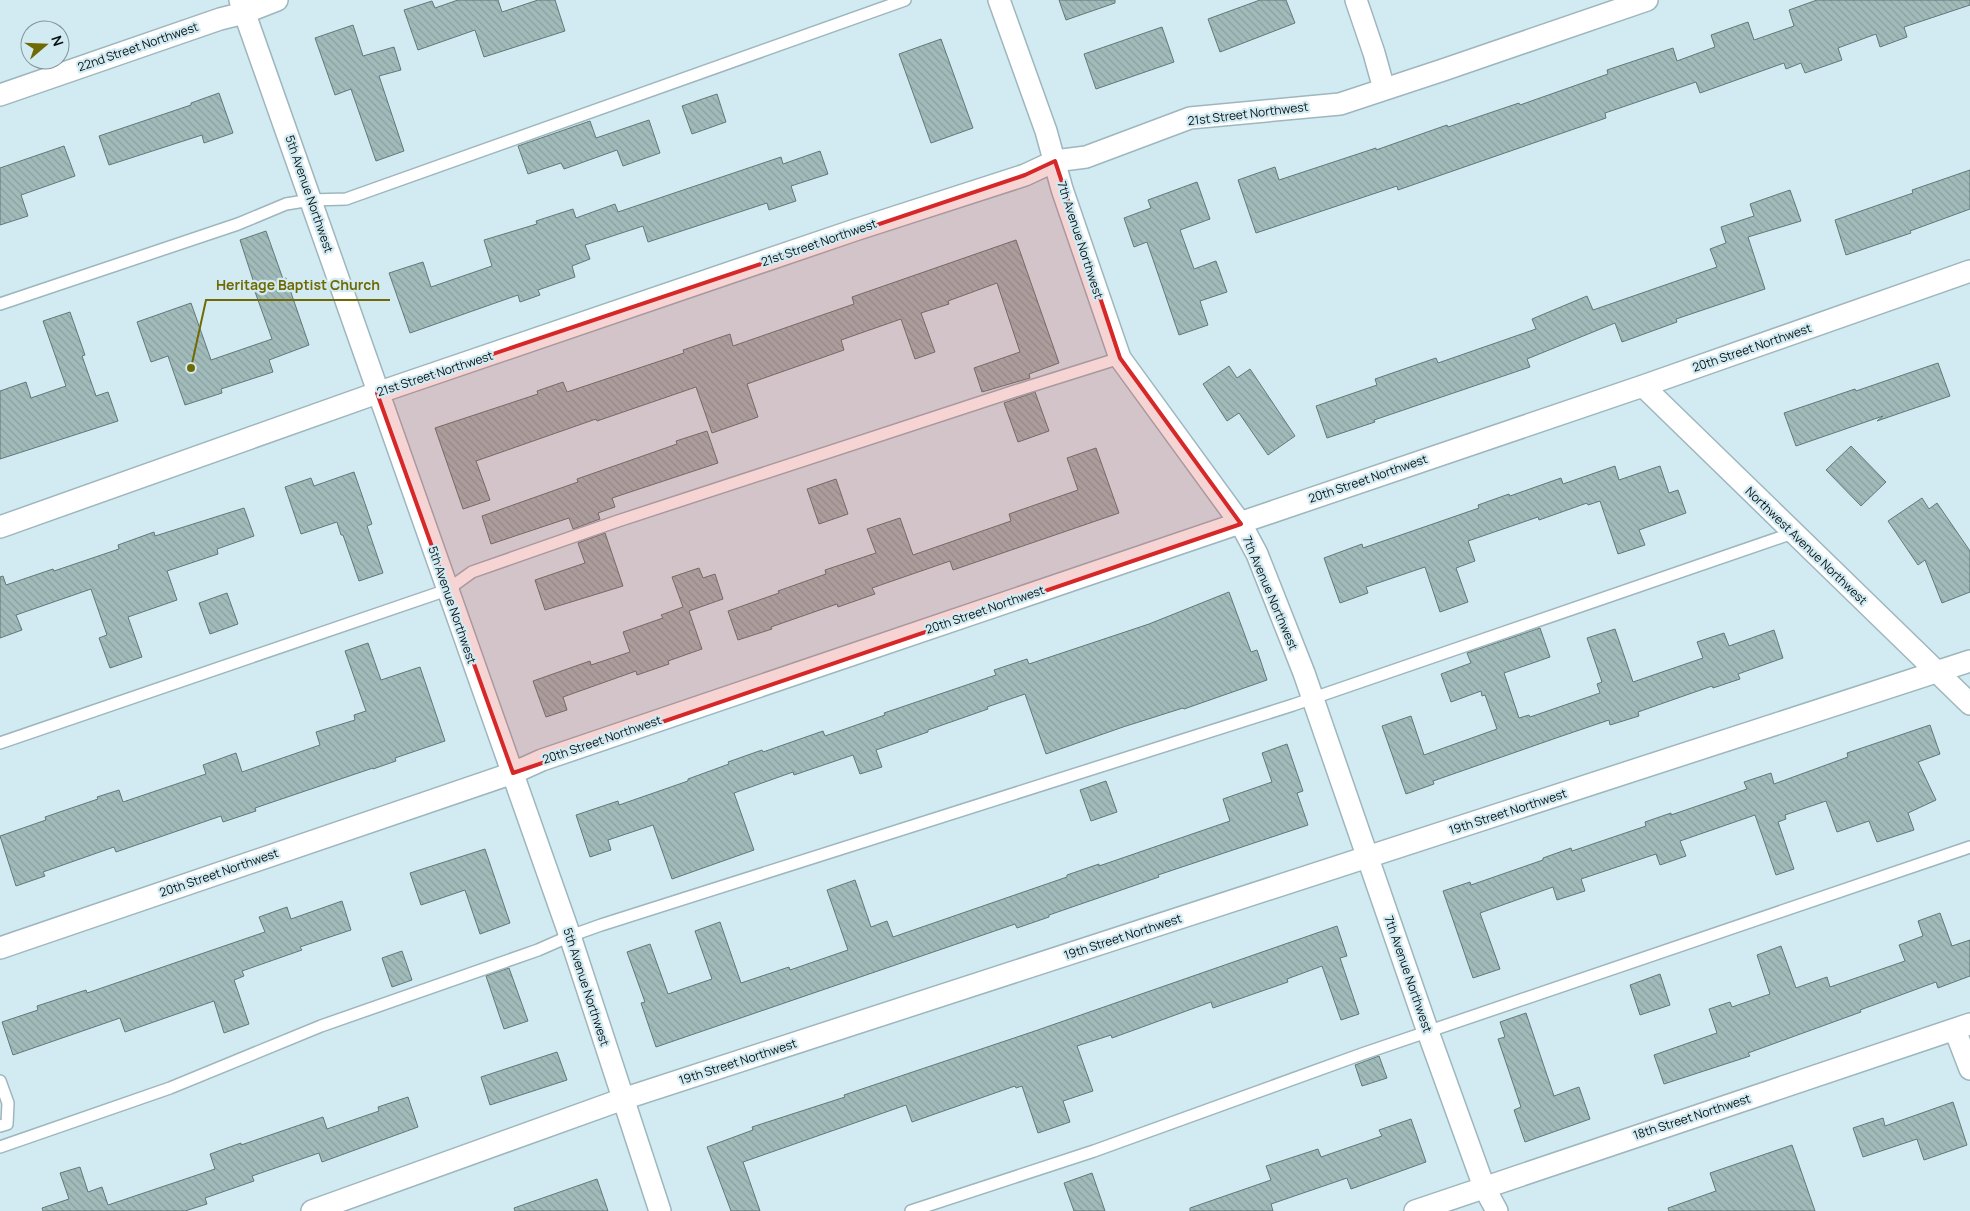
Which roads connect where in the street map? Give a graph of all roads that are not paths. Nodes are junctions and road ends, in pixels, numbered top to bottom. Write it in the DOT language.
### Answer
graph roads {
  1 [pos="277,0"];
  2 [pos="905,0"];
  3 [pos="999,0"];
  4 [pos="1356,0"];
  5 [pos="1646,0"];
  6 [pos="242,7"];
  7 [pos="1384,89"];
  8 [pos="0,95"];
  9 [pos="1055,161"];
  10 [pos="312,200"];
  11 [pos="1970,271"];
  12 [pos="0,304"];
  13 [pos="1120,358"];
  14 [pos="1642,386"];
  15 [pos="377,393"];
  16 [pos="1241,524"];
  17 [pos="0,527"];
  18 [pos="1793,533"];
  19 [pos="447,590"];
  20 [pos="1970,661"];
  21 [pos="1937,672"];
  22 [pos="1312,698"];
  23 [pos="1970,704"];
  24 [pos="0,743"];
  25 [pos="513,773"];
  26 [pos="1970,848"];
  27 [pos="1368,858"];
  28 [pos="570,936"];
  29 [pos="0,948"];
  30 [pos="1963,1027"];
  31 [pos="1428,1032"];
  32 [pos="1970,1069"];
  33 [pos="0,1080"];
  34 [pos="624,1099"];
  35 [pos="0,1126"];
  36 [pos="0,1147"];
  37 [pos="1484,1187"];
  38 [pos="312,1211"];
  39 [pos="660,1211"];
  40 [pos="910,1211"];
  41 [pos="1415,1211"];
  42 [pos="1497,1211"];
  1 -- 6 [label="street, 22nd Street Northwest"];
  2 -- 10 [label="lane"];
  3 -- 9 [label="street, 7th Avenue Northwest"];
  4 -- 7 [label="street"];
  5 -- 7 [label="street, 21st Street Northwest"];
  6 -- 8 [label="street, 22nd Street Northwest"];
  6 -- 10 [label="street, 5th Avenue Northwest"];
  7 -- 9 [label="street, 21st Street Northwest"];
  9 -- 13 [label="street, 7th Avenue Northwest"];
  9 -- 15 [label="street, 21st Street Northwest"];
  10 -- 12 [label="lane"];
  10 -- 15 [label="street, 5th Avenue Northwest"];
  11 -- 14 [label="street, 20th Street Northwest"];
  13 -- 16 [label="street, 7th Avenue Northwest"];
  13 -- 19 [label="lane"];
  14 -- 16 [label="street, 20th Street Northwest"];
  14 -- 18 [label="street, Northwest Avenue Northwest"];
  15 -- 17 [label="street, 21st Street Northwest"];
  15 -- 19 [label="street, 5th Avenue Northwest"];
  16 -- 22 [label="street, 7th Avenue Northwest"];
  16 -- 25 [label="street, 20th Street Northwest"];
  18 -- 21 [label="street, Northwest Avenue Northwest"];
  18 -- 22 [label="lane"];
  19 -- 24 [label="lane"];
  19 -- 25 [label="street, 5th Avenue Northwest"];
  20 -- 21 [label="street, 19th Street Northwest"];
  21 -- 23 [label="street, Northwest Avenue Northwest"];
  21 -- 27 [label="street, 19th Street Northwest"];
  22 -- 27 [label="street, 7th Avenue Northwest"];
  22 -- 28 [label="lane"];
  25 -- 28 [label="street, 5th Avenue Northwest"];
  25 -- 29 [label="street, 20th Street Northwest"];
  26 -- 31 [label="lane"];
  27 -- 31 [label="street, 7th Avenue Northwest"];
  27 -- 34 [label="street, 19th Street Northwest"];
  28 -- 34 [label="street, 5th Avenue Northwest"];
  28 -- 36 [label="lane"];
  30 -- 32 [label="street"];
  30 -- 37 [label="street, 18th Street Northwest"];
  31 -- 37 [label="street, 7th Avenue Northwest"];
  31 -- 40 [label="lane"];
  33 -- 35 [label="lane"];
  34 -- 38 [label="street, 19th Street Northwest"];
  34 -- 39 [label="street, 5th Avenue Northwest"];
  37 -- 41 [label="street, 18th Street Northwest"];
  37 -- 42 [label="street, 7th Avenue Northwest"];
}
